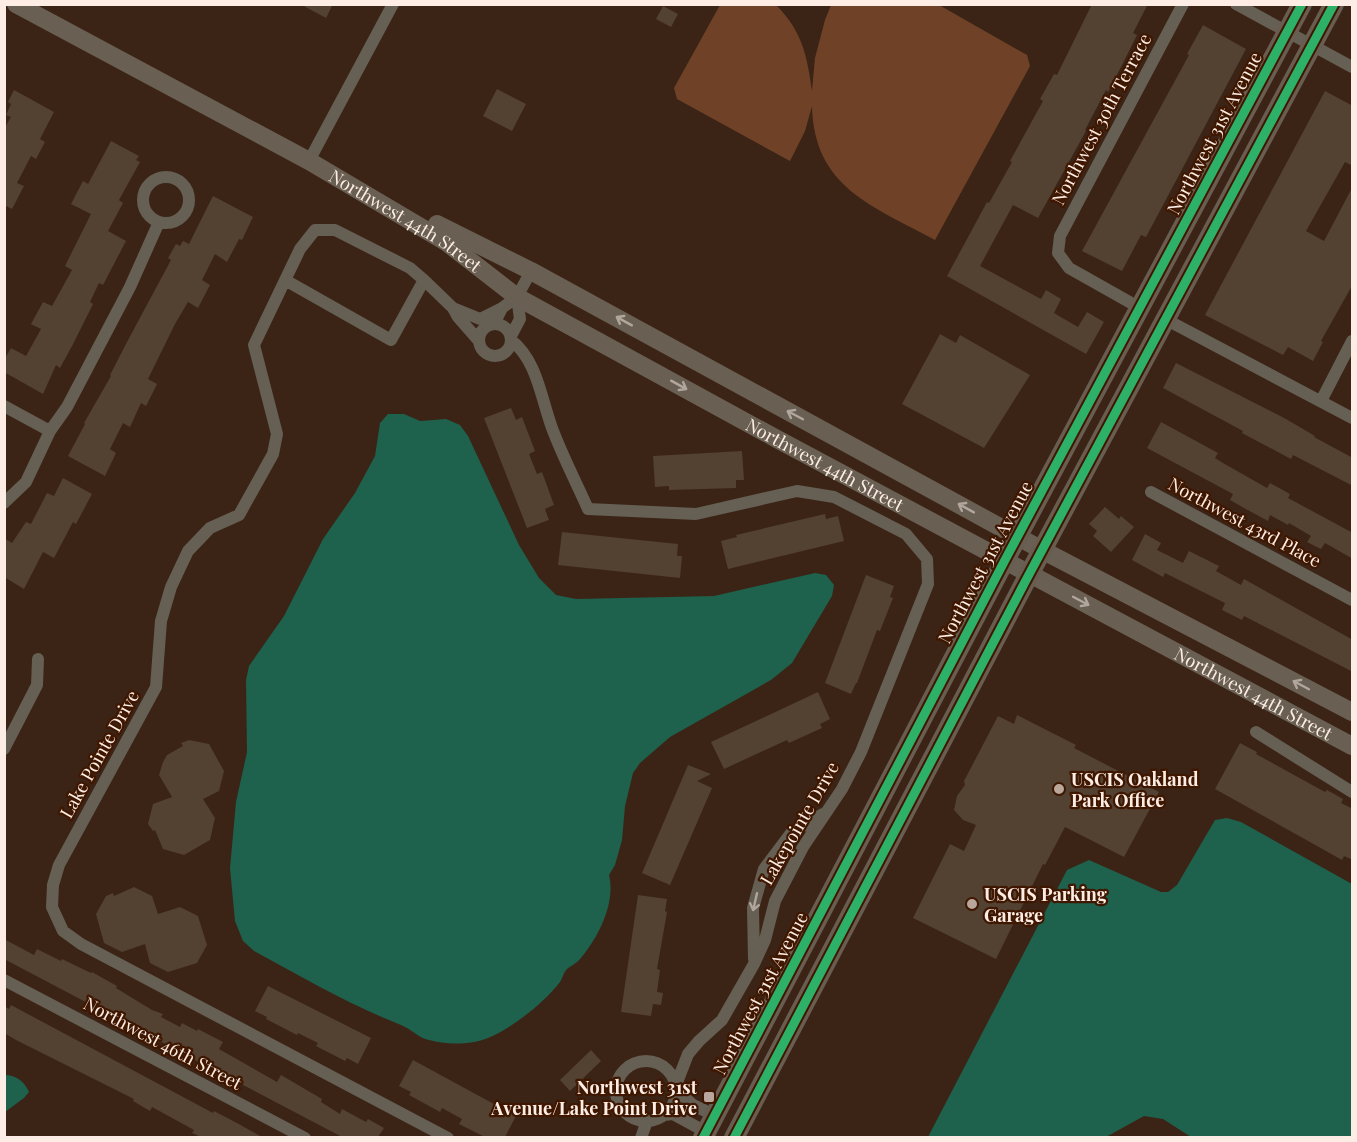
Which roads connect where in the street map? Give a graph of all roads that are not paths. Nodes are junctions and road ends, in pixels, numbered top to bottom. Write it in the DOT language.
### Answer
graph roads {
  1 [pos="16,4"];
  2 [pos="393,4"];
  3 [pos="1183,4"];
  4 [pos="1236,4"];
  5 [pos="1302,4"];
  6 [pos="1334,4"];
  7 [pos="1287,32"];
  8 [pos="1312,46"];
  9 [pos="1353,67"];
  10 [pos="309,161"];
  11 [pos="159,222"];
  12 [pos="531,271"];
  13 [pos="285,280"];
  14 [pos="424,280"];
  15 [pos="517,297"];
  16 [pos="453,308"];
  17 [pos="502,308"];
  18 [pos="1140,308"];
  19 [pos="480,319"];
  20 [pos="1165,319"];
  21 [pos="494,324"];
  22 [pos="476,336"];
  23 [pos="511,338"];
  24 [pos="1353,341"];
  25 [pos="504,353"];
  26 [pos="532,367"];
  27 [pos="1322,401"];
  28 [pos="4,406"];
  29 [pos="1353,418"];
  30 [pos="50,430"];
  31 [pos="1152,492"];
  32 [pos="4,503"];
  33 [pos="1017,536"];
  34 [pos="1042,550"];
  35 [pos="1005,560"];
  36 [pos="1029,573"];
  37 [pos="1353,600"];
  38 [pos="38,659"];
  39 [pos="1254,660"];
  40 [pos="1241,687"];
  41 [pos="1353,712"];
  42 [pos="1256,732"];
  43 [pos="1353,746"];
  44 [pos="4,749"];
  45 [pos="1353,792"];
  46 [pos="827,811"];
  47 [pos="754,964"];
  48 [pos="4,980"];
  49 [pos="688,1054"];
  50 [pos="663,1065"];
  51 [pos="676,1087"];
  52 [pos="664,1115"];
  53 [pos="647,1121"];
  54 [pos="708,1128"];
  55 [pos="304,1137"];
  56 [pos="448,1137"];
  57 [pos="641,1137"];
  58 [pos="734,1137"];
  1 -- 10 [label="street, Northwest 44th Street"];
  2 -- 10 [label="street"];
  3 -- 18 [label="street, Northwest 30th Terrace"];
  4 -- 7 [label="street"];
  5 -- 7 [label="main road, Northwest 31st Avenue"];
  6 -- 8 [label="main road"];
  7 -- 8 [label="street"];
  7 -- 18 [label="main road, Northwest 31st Avenue"];
  8 -- 9 [label="street"];
  8 -- 20 [label="main road"];
  10 -- 12 [label="street, Northwest 44th Street"];
  10 -- 15 [label="street, Northwest 44th Street"];
  11 -- 30 [label="street"];
  12 -- 15 [label="street"];
  33 -- 12 [label="street, Northwest 44th Street, one-way"];
  13 -- 14 [label="street, Lake Pointe Drive"];
  13 -- 14 [label="street"];
  13 -- 56 [label="street, Lake Pointe Drive"];
  14 -- 16 [label="street, Lake Pointe Drive"];
  15 -- 17 [label="street"];
  15 -- 23 [label="street"];
  15 -- 35 [label="street, Northwest 44th Street, one-way"];
  16 -- 19 [label="street, Lake Pointe Drive"];
  16 -- 22 [label="street, Lake Pointe Drive"];
  17 -- 19 [label="street"];
  17 -- 21 [label="street"];
  18 -- 33 [label="main road, Northwest 31st Avenue"];
  19 -- 22 [label="street"];
  20 -- 27 [label="street"];
  20 -- 34 [label="main road"];
  21 -- 22 [label="street"];
  21 -- 23 [label="street"];
  22 -- 25 [label="street, Lake Pointe Drive"];
  23 -- 25 [label="street"];
  23 -- 26 [label="street"];
  24 -- 27 [label="street"];
  25 -- 26 [label="street, Lake Pointe Drive"];
  26 -- 46 [label="street, Lakepointe Drive"];
  27 -- 29 [label="street"];
  28 -- 30 [label="street"];
  30 -- 32 [label="street"];
  31 -- 37 [label="street, Northwest 43rd Place"];
  33 -- 34 [label="street, Northwest 44th Street"];
  33 -- 35 [label="main road, Northwest 31st Avenue"];
  34 -- 36 [label="main road"];
  34 -- 39 [label="street, Northwest 44th Street"];
  35 -- 36 [label="street, Northwest 44th Street"];
  35 -- 54 [label="main road, Northwest 31st Avenue"];
  36 -- 40 [label="street, Northwest 44th Street, one-way"];
  36 -- 58 [label="main road"];
  38 -- 44 [label="street"];
  39 -- 40 [label="street"];
  41 -- 39 [label="street, Northwest 44th Street, one-way"];
  40 -- 43 [label="street, Northwest 44th Street"];
  42 -- 45 [label="street, Northwest 44th Street"];
  46 -- 47 [label="street, Lakepointe Drive"];
  46 -- 47 [label="street, one-way"];
  47 -- 49 [label="street"];
  48 -- 55 [label="street, Northwest 46th Street"];
  49 -- 50 [label="street"];
  49 -- 51 [label="street"];
  50 -- 51 [label="street"];
  50 -- 53 [label="street"];
  51 -- 52 [label="street"];
  51 -- 54 [label="street"];
  52 -- 53 [label="street"];
  52 -- 54 [label="street"];
  53 -- 57 [label="street"];
}
